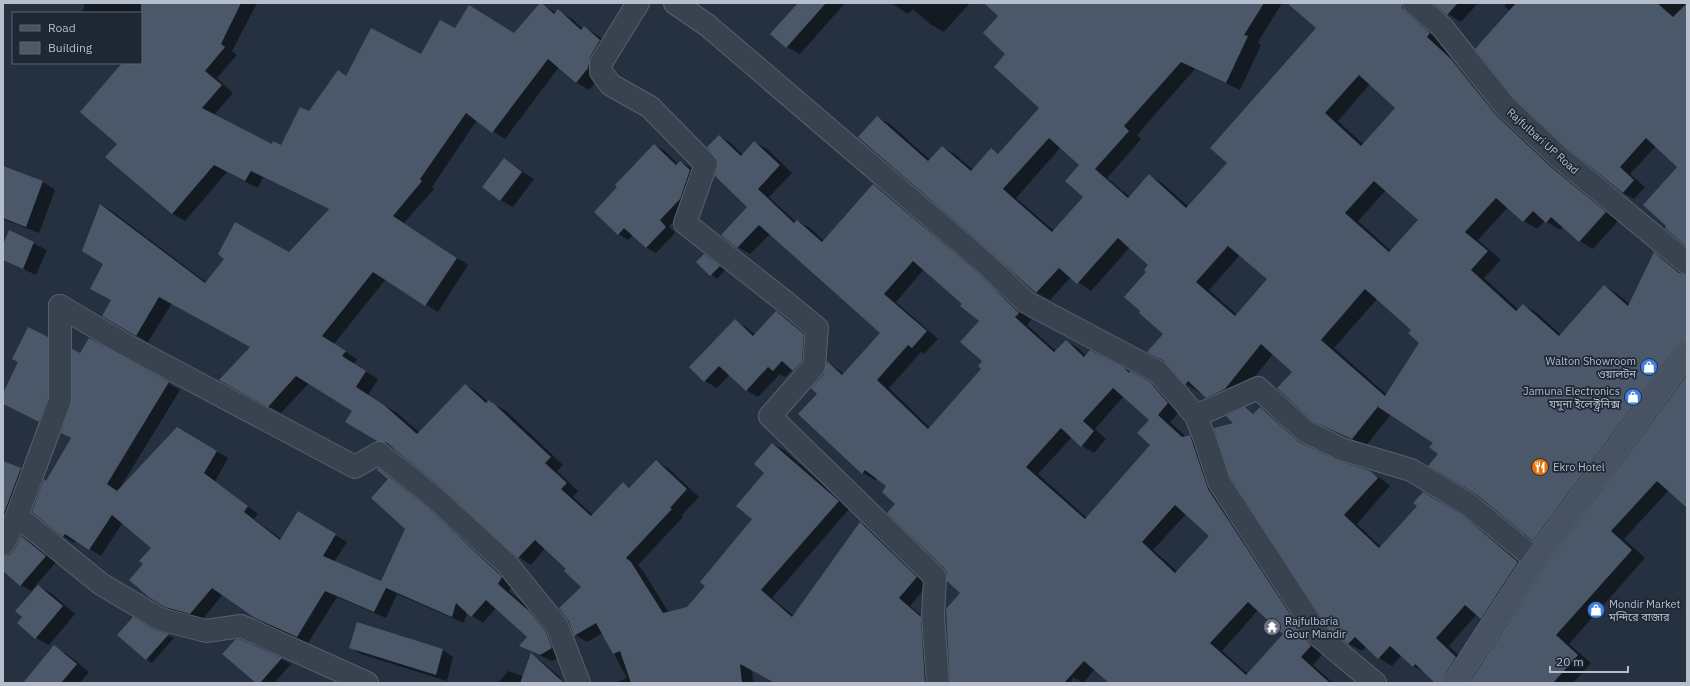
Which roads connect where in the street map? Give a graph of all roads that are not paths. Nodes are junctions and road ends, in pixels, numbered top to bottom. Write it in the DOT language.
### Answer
graph roads {
  1 [pos="638,3"];
  2 [pos="675,3"];
  3 [pos="1414,3"];
  4 [pos="1687,264"];
  5 [pos="1687,354"];
  6 [pos="1196,416"];
  7 [pos="17,516"];
  8 [pos="3,544"];
  9 [pos="1535,559"];
  10 [pos="367,683"];
  11 [pos="580,683"];
  12 [pos="938,683"];
  13 [pos="1375,683"];
  14 [pos="1454,683"];
  1 -- 12 [label="street"];
  2 -- 6 [label="street"];
  3 -- 4 [label="street, Rajfulbari UP Road"];
  5 -- 9 [label="street"];
  6 -- 9 [label="street"];
  6 -- 13 [label="street"];
  7 -- 8 [label="street"];
  7 -- 10 [label="street"];
  7 -- 11 [label="street"];
  9 -- 14 [label="street"];
}
